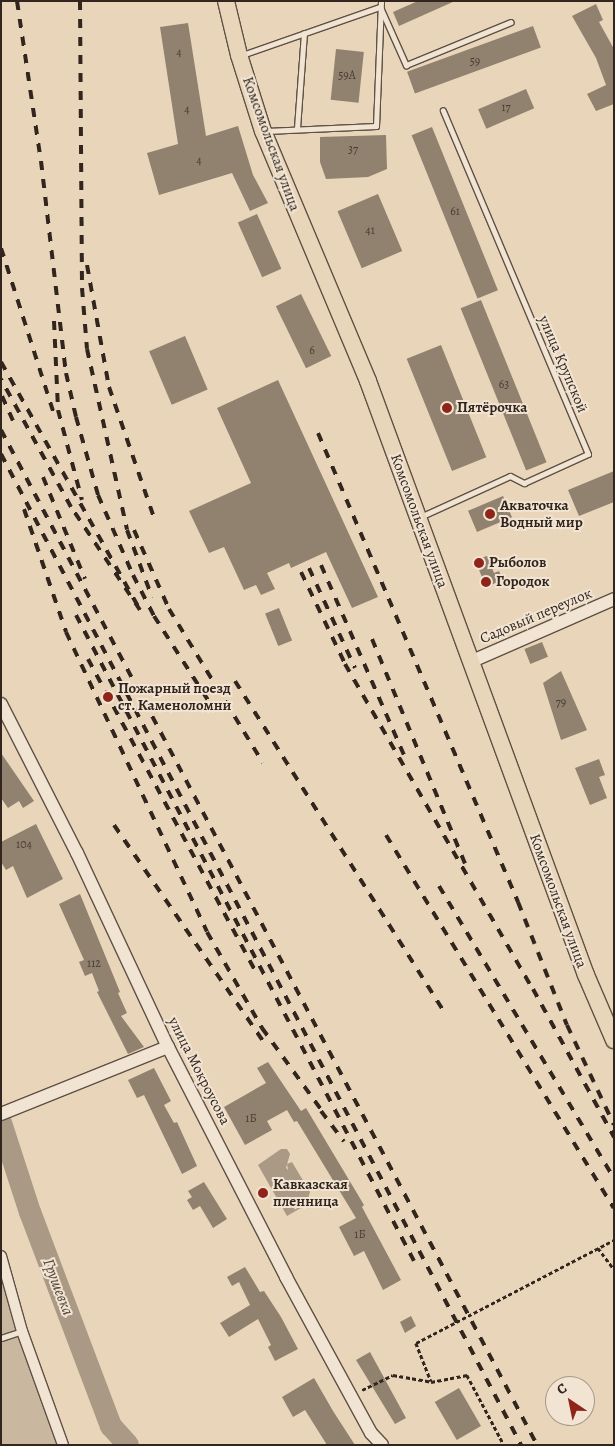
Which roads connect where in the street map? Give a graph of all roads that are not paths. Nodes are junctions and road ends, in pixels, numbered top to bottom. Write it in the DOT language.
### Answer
graph roads {
  1 [pos="226,1"];
  2 [pos="381,4"];
  3 [pos="511,22"];
  4 [pos="304,33"];
  5 [pos="239,56"];
  6 [pos="443,110"];
  7 [pos="297,128"];
  8 [pos="263,131"];
  9 [pos="418,518"];
  10 [pos="614,599"];
  11 [pos="470,662"];
  12 [pos="1,704"];
  13 [pos="614,1040"];
  14 [pos="168,1047"];
  15 [pos="7,1112"];
  16 [pos="1,1256"];
  17 [pos="22,1331"];
  18 [pos="1,1338"];
  19 [pos="61,1444"];
  20 [pos="382,1445"];
  1 -- 5 [label="main road, Комсомольская улица"];
  2 -- 3 [label="lane"];
  2 -- 4 [label="lane"];
  2 -- 7 [label="lane"];
  4 -- 5 [label="lane"];
  4 -- 7 [label="lane"];
  5 -- 8 [label="main road, Комсомольская улица"];
  6 -- 9 [label="lane, улица Крупской"];
  7 -- 8 [label="lane"];
  8 -- 9 [label="main road, Комсомольская улица"];
  9 -- 11 [label="main road, Комсомольская улица"];
  10 -- 11 [label="street, Садовый переулок"];
  11 -- 13 [label="main road, Комсомольская улица"];
  12 -- 14 [label="street, улица Мокроусова"];
  14 -- 15 [label="street"];
  14 -- 20 [label="street, улица Мокроусова"];
  16 -- 17 [label="street"];
  17 -- 18 [label="lane"];
  17 -- 19 [label="street"];
}
